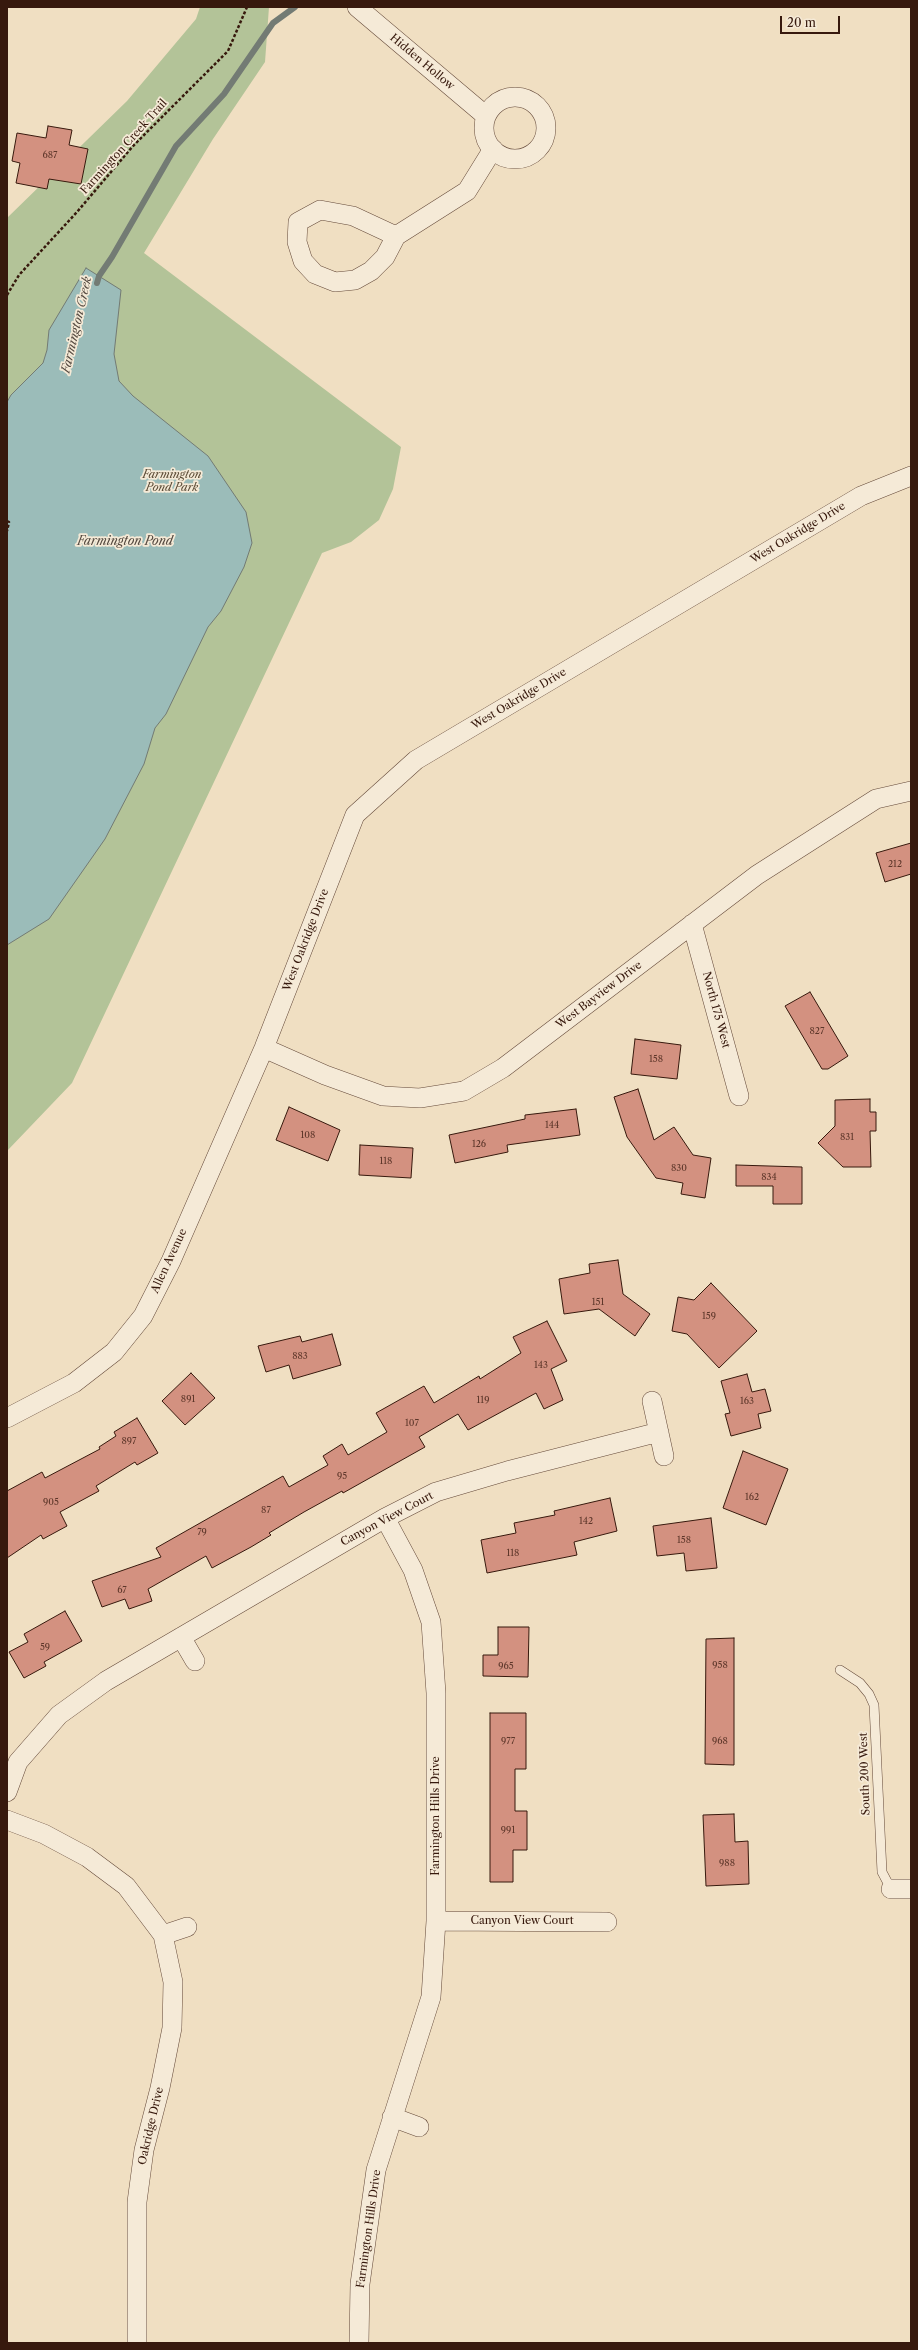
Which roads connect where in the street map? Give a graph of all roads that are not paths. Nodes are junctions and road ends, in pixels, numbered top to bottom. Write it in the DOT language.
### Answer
graph roads {
  1 [pos="357,7"];
  2 [pos="486,116"];
  3 [pos="493,149"];
  4 [pos="396,236"];
  5 [pos="911,476"];
  6 [pos="911,791"];
  7 [pos="692,924"];
  8 [pos="264,1048"];
  9 [pos="739,1096"];
  10 [pos="652,1401"];
  11 [pos="7,1418"];
  12 [pos="659,1432"];
  13 [pos="664,1456"];
  14 [pos="385,1518"];
  15 [pos="181,1637"];
  16 [pos="195,1661"];
  17 [pos="840,1670"];
  18 [pos="7,1792"];
  19 [pos="7,1820"];
  20 [pos="891,1889"];
  21 [pos="911,1889"];
  22 [pos="436,1921"];
  23 [pos="607,1922"];
  24 [pos="187,1927"];
  25 [pos="163,1935"];
  26 [pos="392,2118"];
  27 [pos="419,2127"];
  28 [pos="137,2343"];
  29 [pos="360,2343"];
  1 -- 2 [label="street, Hidden Hollow"];
  2 -- 3 [label="street"];
  2 -- 3 [label="street"];
  3 -- 4 [label="street"];
  4 -- 4 [label="street"];
  5 -- 8 [label="street, West Oakridge Drive"];
  6 -- 7 [label="street, West Bayview Drive"];
  7 -- 8 [label="street, West Bayview Drive"];
  7 -- 9 [label="street, North 175 West"];
  8 -- 11 [label="street, Allen Avenue"];
  10 -- 12 [label="street"];
  12 -- 13 [label="street"];
  12 -- 14 [label="street, Canyon View Court"];
  14 -- 15 [label="street, Canyon View Court"];
  14 -- 22 [label="street, Farmington Hills Drive"];
  15 -- 16 [label="street"];
  15 -- 18 [label="street, Canyon View Court"];
  17 -- 20 [label="lane, South 200 West"];
  19 -- 25 [label="street, Oakridge Drive"];
  20 -- 21 [label="street"];
  22 -- 23 [label="street, Canyon View Court"];
  22 -- 26 [label="street, Farmington Hills Drive"];
  24 -- 25 [label="street"];
  25 -- 28 [label="street, Oakridge Drive"];
  26 -- 27 [label="street"];
  26 -- 29 [label="street, Farmington Hills Drive"];
}
